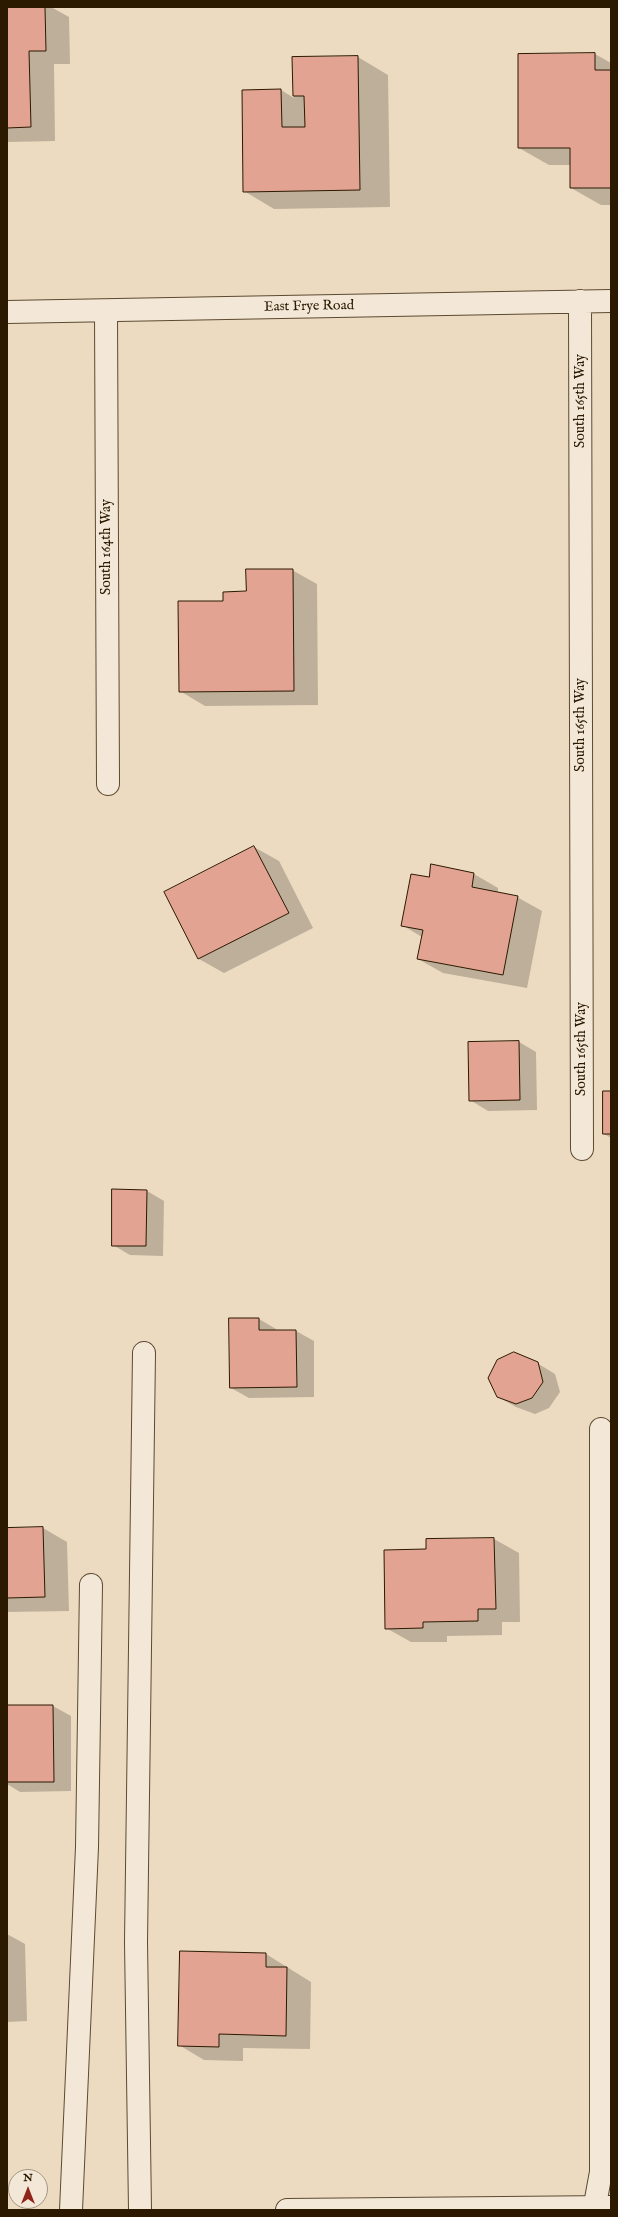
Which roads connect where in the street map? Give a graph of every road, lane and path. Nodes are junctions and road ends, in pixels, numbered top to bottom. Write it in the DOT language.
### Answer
graph roads {
  1 [pos="580,301"];
  2 [pos="611,301"];
  3 [pos="106,311"];
  4 [pos="7,312"];
  5 [pos="108,784"];
  6 [pos="582,1149"];
  7 [pos="144,1353"];
  8 [pos="602,1429"];
  9 [pos="91,1585"];
  10 [pos="600,2208"];
  11 [pos="71,2210"];
  12 [pos="140,2210"];
  13 [pos="287,2210"];
  1 -- 2 [label="street, East Frye Road"];
  1 -- 3 [label="street, East Frye Road"];
  1 -- 6 [label="street, South 165th Way"];
  3 -- 4 [label="street, East Frye Road"];
  3 -- 5 [label="street, South 164th Way"];
  7 -- 12 [label="street"];
  8 -- 10 [label="street"];
  9 -- 11 [label="street"];
  10 -- 13 [label="street"];
}
